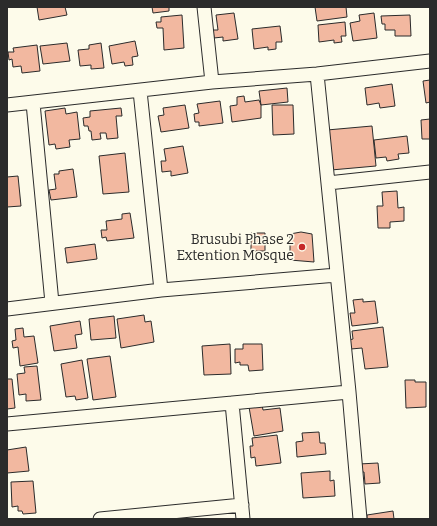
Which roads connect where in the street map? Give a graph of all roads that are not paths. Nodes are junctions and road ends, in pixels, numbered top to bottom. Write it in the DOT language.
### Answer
graph roads {
  1 [pos="204,7"];
  2 [pos="430,61"];
  3 [pos="317,74"];
  4 [pos="212,82"];
  5 [pos="140,91"];
  6 [pos="33,103"];
  7 [pos="7,105"];
  8 [pos="430,172"];
  9 [pos="328,183"];
  10 [pos="337,275"];
  11 [pos="161,290"];
  12 [pos="52,303"];
  13 [pos="7,309"];
  14 [pos="349,392"];
  15 [pos="232,403"];
  16 [pos="7,424"];
  17 [pos="242,505"];
  18 [pos="100,519"];
  19 [pos="243,519"];
  20 [pos="360,519"];
  1 -- 4 [label="street"];
  2 -- 3 [label="street"];
  3 -- 4 [label="street"];
  3 -- 9 [label="street"];
  4 -- 5 [label="street"];
  5 -- 6 [label="street"];
  5 -- 11 [label="street"];
  6 -- 7 [label="street"];
  6 -- 12 [label="street"];
  8 -- 9 [label="street"];
  9 -- 10 [label="street"];
  10 -- 11 [label="street"];
  10 -- 14 [label="street"];
  11 -- 12 [label="street"];
  12 -- 13 [label="street"];
  14 -- 15 [label="street"];
  14 -- 20 [label="street"];
  15 -- 16 [label="street"];
  15 -- 17 [label="street"];
  17 -- 18 [label="street"];
  17 -- 19 [label="street"];
}
